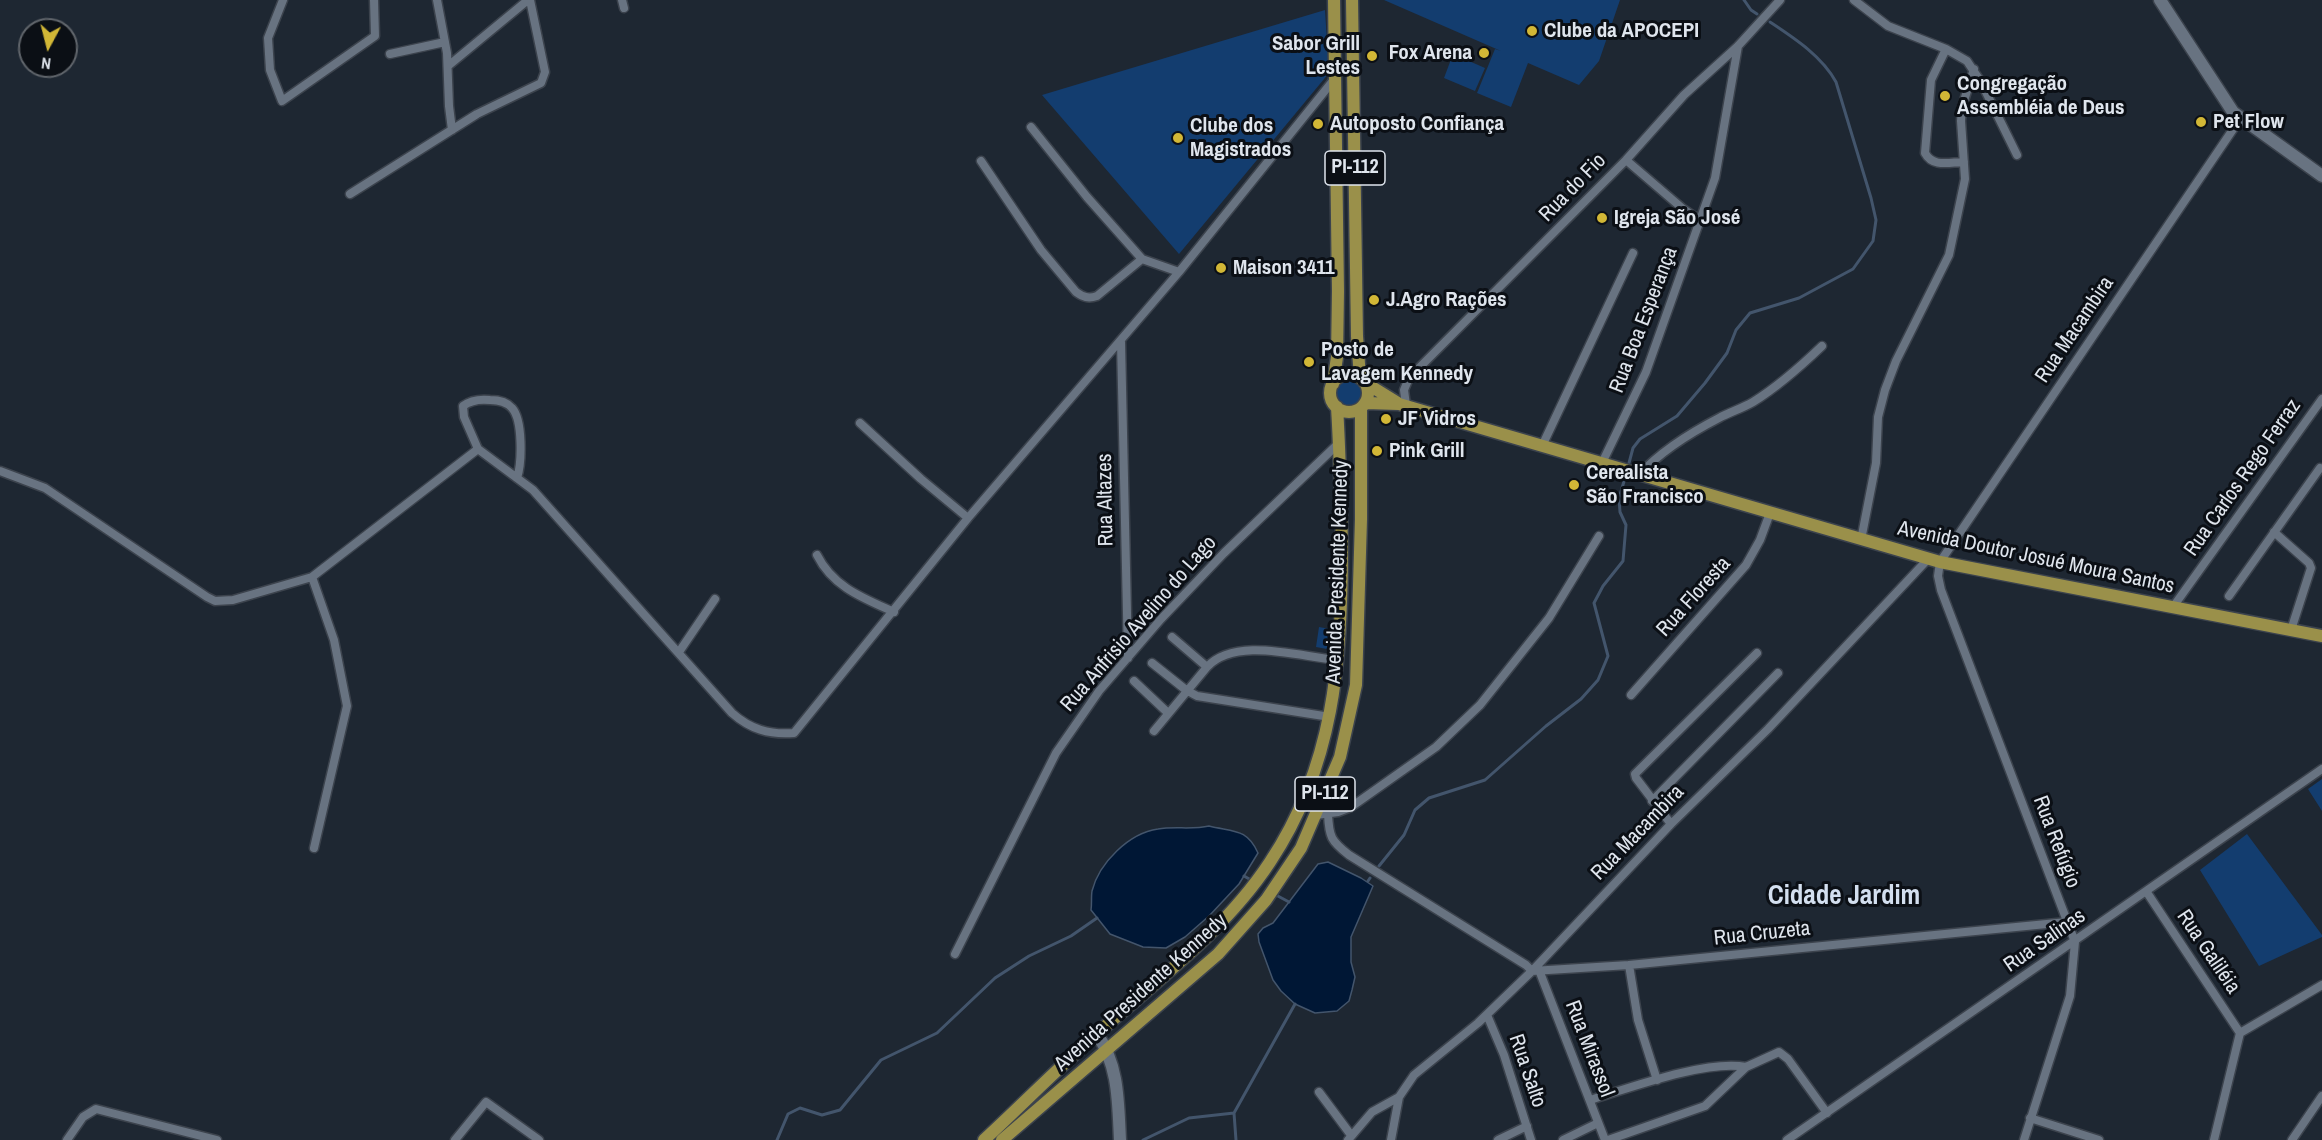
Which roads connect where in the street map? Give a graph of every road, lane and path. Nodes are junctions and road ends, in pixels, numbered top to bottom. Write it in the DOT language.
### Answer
graph roads {
  1 [pos="283,0"];
  2 [pos="374,0"];
  3 [pos="436,0"];
  4 [pos="529,0"];
  5 [pos="1335,0"];
  6 [pos="1352,0"];
  7 [pos="1780,0"];
  8 [pos="1854,0"];
  9 [pos="2160,0"];
  10 [pos="445,42"];
  11 [pos="1738,46"];
  12 [pos="1946,49"];
  13 [pos="390,54"];
  14 [pos="448,66"];
  15 [pos="1974,69"];
  16 [pos="1336,77"];
  17 [pos="2240,119"];
  18 [pos="1031,127"];
  19 [pos="452,130"];
  20 [pos="1354,132"];
  21 [pos="1336,133"];
  22 [pos="2017,155"];
  23 [pos="1626,160"];
  24 [pos="981,161"];
  25 [pos="1964,162"];
  26 [pos="2322,176"];
  27 [pos="350,194"];
  28 [pos="1701,221"];
  29 [pos="1633,253"];
  30 [pos="1142,259"];
  31 [pos="1179,272"];
  32 [pos="1121,342"];
  33 [pos="1822,346"];
  34 [pos="1362,380"];
  35 [pos="1333,384"];
  36 [pos="2322,399"];
  37 [pos="1402,405"];
  38 [pos="1363,406"];
  39 [pos="1337,407"];
  40 [pos="860,423"];
  41 [pos="1340,443"];
  42 [pos="1543,444"];
  43 [pos="478,449"];
  44 [pos="1602,463"];
  45 [pos="2320,468"];
  46 [pos="0,471"];
  47 [pos="1640,474"];
  48 [pos="517,478"];
  49 [pos="1770,513"];
  50 [pos="968,518"];
  51 [pos="2274,532"];
  52 [pos="1599,536"];
  53 [pos="1861,540"];
  54 [pos="817,555"];
  55 [pos="1934,560"];
  56 [pos="312,578"];
  57 [pos="2229,596"];
  58 [pos="715,599"];
  59 [pos="2173,607"];
  60 [pos="894,612"];
  61 [pos="2290,630"];
  62 [pos="2322,636"];
  63 [pos="1172,637"];
  64 [pos="679,652"];
  65 [pos="1757,653"];
  66 [pos="1128,658"];
  67 [pos="1338,660"];
  68 [pos="1152,663"];
  69 [pos="1207,668"];
  70 [pos="1778,673"];
  71 [pos="1134,681"];
  72 [pos="1186,690"];
  73 [pos="1631,695"];
  74 [pos="1168,713"];
  75 [pos="1330,717"];
  76 [pos="1154,731"];
  77 [pos="2322,769"];
  78 [pos="1652,801"];
  79 [pos="1322,815"];
  80 [pos="1671,824"];
  81 [pos="314,848"];
  82 [pos="2146,891"];
  83 [pos="2067,922"];
  84 [pos="2075,942"];
  85 [pos="955,954"];
  86 [pos="1629,965"];
  87 [pos="1535,971"];
  88 [pos="2322,985"];
  89 [pos="1488,1015"];
  90 [pos="2240,1033"];
  91 [pos="1097,1034"];
  92 [pos="1108,1050"];
  93 [pos="1746,1067"];
  94 [pos="1657,1080"];
  95 [pos="1319,1092"];
  96 [pos="2322,1096"];
  97 [pos="1400,1097"];
  98 [pos="1590,1100"];
  99 [pos="1827,1113"];
  100 [pos="2030,1118"];
  101 [pos="1598,1123"];
  102 [pos="1527,1126"];
  103 [pos="1350,1138"];
  104 [pos="67,1140"];
  105 [pos="217,1140"];
  106 [pos="455,1140"];
  107 [pos="539,1140"];
  108 [pos="984,1140"];
  109 [pos="1002,1140"];
  110 [pos="1120,1140"];
  111 [pos="1391,1140"];
  112 [pos="1498,1140"];
  113 [pos="1531,1140"];
  114 [pos="1563,1140"];
  115 [pos="1607,1140"];
  116 [pos="1787,1140"];
  117 [pos="2024,1140"];
  118 [pos="2099,1140"];
  119 [pos="2214,1140"];
  120 [pos="2292,1140"];
  1 -- 2 [label="street"];
  3 -- 10 [label="street"];
  4 -- 14 [label="street"];
  4 -- 19 [label="street"];
  5 -- 16 [label="main road, Avenida Presidente Kennedy / PI-112"];
  6 -- 20 [label="main road, Avenida Presidente Kennedy / PI-112"];
  7 -- 11 [label="street, Rua do Fio"];
  8 -- 12 [label="street"];
  9 -- 17 [label="street"];
  10 -- 13 [label="street"];
  10 -- 14 [label="street"];
  11 -- 23 [label="street, Rua do Fio"];
  11 -- 28 [label="street, Rua Boa Esperança"];
  12 -- 15 [label="street"];
  12 -- 25 [label="street"];
  14 -- 19 [label="street"];
  15 -- 22 [label="street"];
  15 -- 25 [label="street"];
  16 -- 21 [label="main road, Avenida Presidente Kennedy / PI-112"];
  16 -- 31 [label="street"];
  17 -- 26 [label="street"];
  17 -- 55 [label="street, Rua Macambira"];
  18 -- 30 [label="street"];
  19 -- 27 [label="street"];
  20 -- 21 [label="main road"];
  20 -- 34 [label="main road, Avenida Presidente Kennedy / PI-112"];
  21 -- 35 [label="main road, Avenida Presidente Kennedy / PI-112"];
  23 -- 28 [label="street"];
  23 -- 37 [label="street, Rua do Fio"];
  24 -- 30 [label="street"];
  25 -- 53 [label="street"];
  28 -- 44 [label="street, Rua Boa Esperança"];
  29 -- 42 [label="street"];
  30 -- 31 [label="street"];
  31 -- 32 [label="street"];
  32 -- 50 [label="street"];
  32 -- 66 [label="street, Rua Altazes"];
  33 -- 47 [label="street"];
  34 -- 35 [label="main road"];
  34 -- 37 [label="main road"];
  34 -- 38 [label="main road, Avenida Presidente Kennedy / PI-112"];
  35 -- 39 [label="main road, Avenida Presidente Kennedy / PI-112"];
  36 -- 59 [label="street, Rua Carlos Rego Ferraz"];
  37 -- 38 [label="main road"];
  37 -- 42 [label="main road, Avenida Doutor Josué Moura Santos"];
  38 -- 39 [label="main road"];
  38 -- 79 [label="main road, Avenida Presidente Kennedy / PI-112"];
  39 -- 41 [label="main road, Avenida Presidente Kennedy / PI-112"];
  40 -- 50 [label="street"];
  41 -- 66 [label="street, Rua Anfrisio Avelino do Lago"];
  41 -- 67 [label="main road, Avenida Presidente Kennedy / PI-112"];
  42 -- 44 [label="main road, Avenida Doutor Josué Moura Santos"];
  43 -- 48 [label="street"];
  43 -- 48 [label="street"];
  43 -- 56 [label="street"];
  44 -- 47 [label="main road, Avenida Doutor Josué Moura Santos"];
  45 -- 51 [label="street"];
  46 -- 56 [label="street"];
  47 -- 49 [label="main road, Avenida Doutor Josué Moura Santos"];
  48 -- 64 [label="street"];
  49 -- 53 [label="main road, Avenida Doutor Josué Moura Santos"];
  49 -- 73 [label="street, Rua Floresta"];
  50 -- 60 [label="street"];
  51 -- 57 [label="street"];
  51 -- 61 [label="street"];
  52 -- 79 [label="street"];
  53 -- 55 [label="main road, Avenida Doutor Josué Moura Santos"];
  54 -- 60 [label="street"];
  55 -- 59 [label="main road, Avenida Doutor Josué Moura Santos"];
  55 -- 80 [label="street, Rua Macambira"];
  55 -- 83 [label="street, Rua Refúgio"];
  56 -- 81 [label="street"];
  58 -- 64 [label="street"];
  59 -- 61 [label="main road, Avenida Doutor Josué Moura Santos"];
  60 -- 64 [label="street"];
  61 -- 62 [label="main road, Avenida Doutor Josué Moura Santos"];
  63 -- 69 [label="street"];
  65 -- 78 [label="street"];
  66 -- 85 [label="street, Rua Anfrisio Avelino do Lago"];
  67 -- 69 [label="street"];
  67 -- 75 [label="main road, Avenida Presidente Kennedy / PI-112"];
  68 -- 72 [label="street"];
  69 -- 72 [label="street"];
  70 -- 78 [label="street"];
  71 -- 74 [label="street"];
  72 -- 74 [label="street"];
  72 -- 75 [label="street"];
  74 -- 76 [label="street"];
  75 -- 91 [label="main road, Avenida Presidente Kennedy / PI-112"];
  77 -- 82 [label="street, Rua Salinas"];
  78 -- 80 [label="street"];
  79 -- 87 [label="street"];
  79 -- 92 [label="main road, Avenida Presidente Kennedy / PI-112"];
  80 -- 87 [label="street, Rua Macambira"];
  82 -- 84 [label="street, Rua Salinas"];
  82 -- 90 [label="street, Rua Galiléia"];
  83 -- 84 [label="street, Rua Refúgio"];
  83 -- 86 [label="street, Rua Cruzeta"];
  84 -- 99 [label="street, Rua Salinas"];
  84 -- 100 [label="street, Rua Refúgio"];
  86 -- 87 [label="street, Rua Cruzeta"];
  86 -- 94 [label="street"];
  87 -- 89 [label="street, Rua Macambira"];
  87 -- 98 [label="street, Rua Mirassol"];
  88 -- 90 [label="street"];
  89 -- 97 [label="street, Rua Macambira"];
  89 -- 102 [label="street, Rua Salto"];
  90 -- 119 [label="street"];
  91 -- 92 [label="street"];
  91 -- 108 [label="main road, Avenida Presidente Kennedy / PI-112"];
  92 -- 109 [label="main road, Avenida Presidente Kennedy / PI-112"];
  92 -- 110 [label="street"];
  93 -- 94 [label="street"];
  93 -- 99 [label="street"];
  93 -- 115 [label="street"];
  94 -- 98 [label="street"];
  95 -- 103 [label="street"];
  96 -- 120 [label="street"];
  97 -- 103 [label="street"];
  97 -- 111 [label="street, Rua Macambira"];
  98 -- 101 [label="street, Rua Mirassol"];
  99 -- 116 [label="street, Rua Salinas"];
  100 -- 117 [label="street, Rua Refúgio"];
  100 -- 118 [label="street"];
  101 -- 114 [label="street"];
  101 -- 115 [label="street, Rua Mirassol"];
  102 -- 112 [label="street"];
  102 -- 113 [label="street, Rua Salto"];
  104 -- 105 [label="street"];
  106 -- 107 [label="street"];
}
